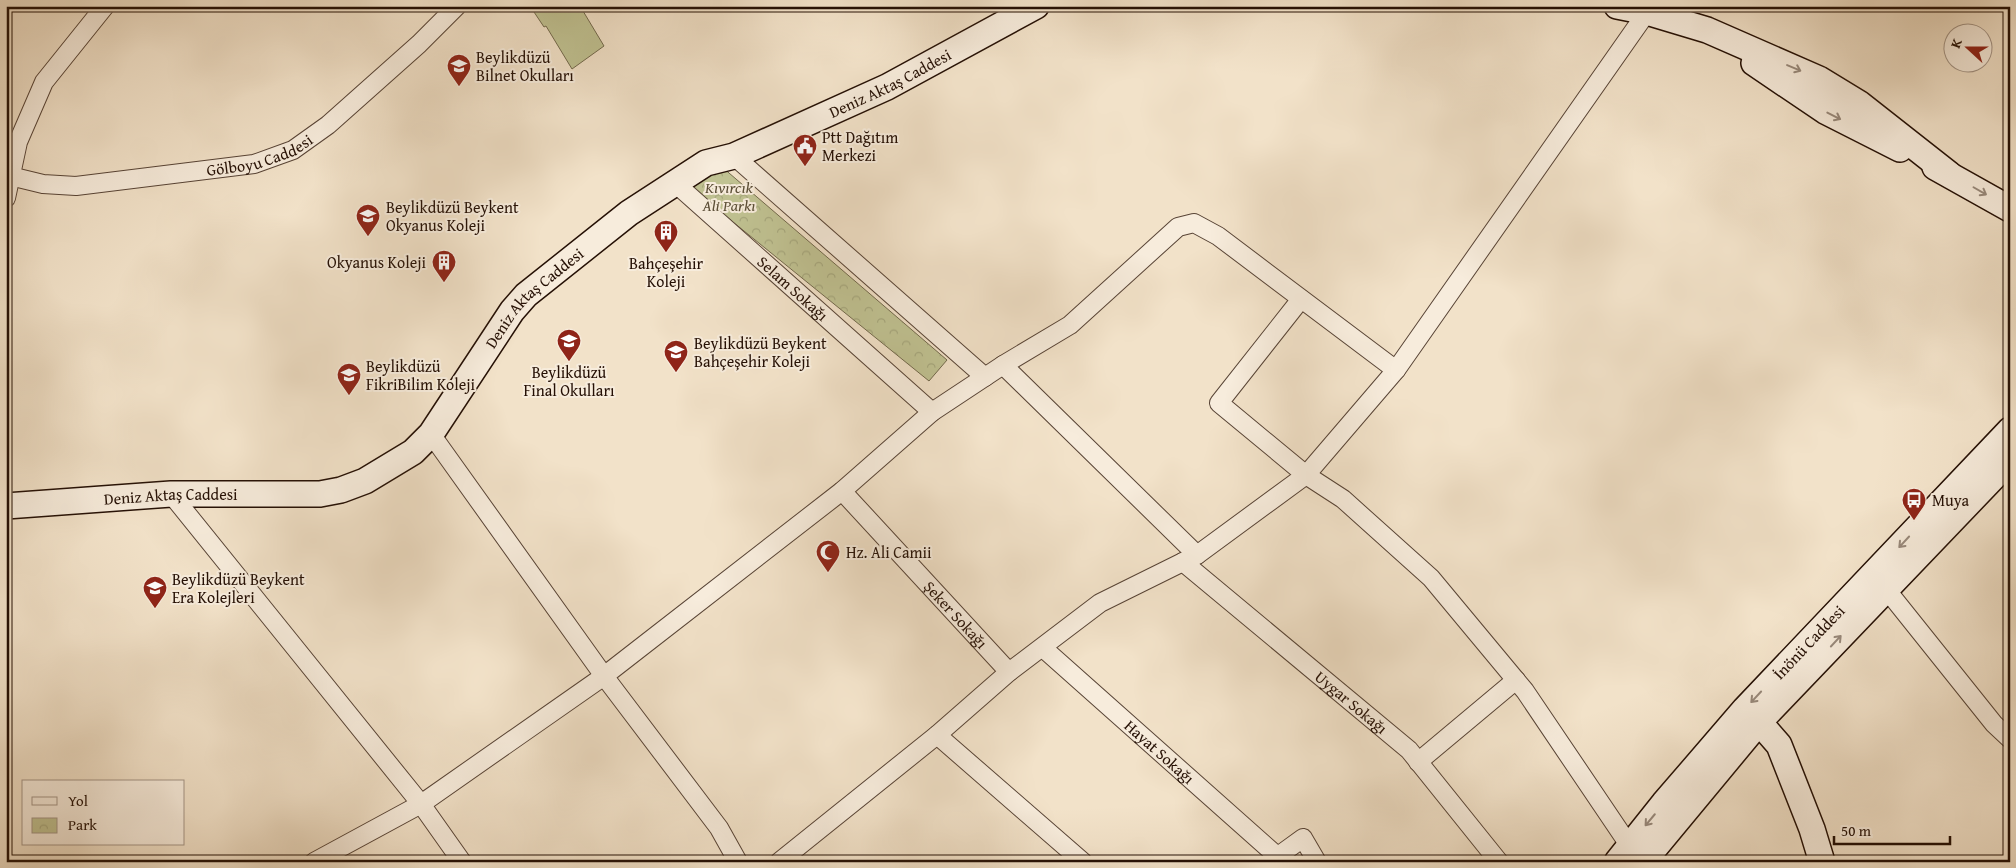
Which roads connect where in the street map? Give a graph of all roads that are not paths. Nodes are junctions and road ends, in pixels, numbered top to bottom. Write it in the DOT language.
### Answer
graph roads {
  1 [pos="105,6"];
  2 [pos="457,6"];
  3 [pos="1617,6"];
  4 [pos="1025,8"];
  5 [pos="1647,12"];
  6 [pos="734,156"];
  7 [pos="9,176"];
  8 [pos="675,183"];
  9 [pos="6,198"];
  10 [pos="2010,210"];
  11 [pos="1301,299"];
  12 [pos="1002,365"];
  13 [pos="1396,370"];
  14 [pos="985,377"];
  15 [pos="932,412"];
  16 [pos="2010,430"];
  17 [pos="431,434"];
  18 [pos="2010,460"];
  19 [pos="1306,475"];
  20 [pos="1979,477"];
  21 [pos="842,491"];
  22 [pos="171,494"];
  23 [pos="6,506"];
  24 [pos="1190,559"];
  25 [pos="1880,581"];
  26 [pos="1043,648"];
  27 [pos="1812,653"];
  28 [pos="1009,672"];
  29 [pos="604,676"];
  30 [pos="1516,680"];
  31 [pos="1760,722"];
  32 [pos="937,735"];
  33 [pos="2010,739"];
  34 [pos="1418,762"];
  35 [pos="1707,767"];
  36 [pos="421,804"];
  37 [pos="1633,856"];
  38 [pos="326,859"];
  39 [pos="1273,859"];
  40 [pos="462,862"];
  41 [pos="738,862"];
  42 [pos="779,862"];
  43 [pos="1083,862"];
  44 [pos="1317,862"];
  45 [pos="1499,862"];
  46 [pos="1822,862"];
  1 -- 7 [label="street"];
  2 -- 7 [label="street, Gölboyu Caddesi"];
  3 -- 5 [label="street"];
  4 -- 6 [label="street, Deniz Aktaş Caddesi"];
  5 -- 10 [label="street, one-way"];
  5 -- 13 [label="street"];
  6 -- 8 [label="street, Deniz Aktaş Caddesi"];
  6 -- 14 [label="street"];
  7 -- 9 [label="street"];
  8 -- 15 [label="street, Selam Sokağı"];
  8 -- 17 [label="street, Deniz Aktaş Caddesi"];
  11 -- 12 [label="street"];
  11 -- 13 [label="street"];
  11 -- 19 [label="street"];
  12 -- 14 [label="street"];
  12 -- 24 [label="street, Uygar Sokağı"];
  13 -- 19 [label="street"];
  14 -- 15 [label="street"];
  15 -- 21 [label="street"];
  16 -- 20 [label="street"];
  17 -- 22 [label="street, Deniz Aktaş Caddesi"];
  17 -- 29 [label="street"];
  18 -- 20 [label="street"];
  19 -- 24 [label="street"];
  19 -- 30 [label="street"];
  20 -- 25 [label="street"];
  21 -- 28 [label="street, Şeker Sokağı"];
  21 -- 29 [label="street"];
  22 -- 23 [label="street, Deniz Aktaş Caddesi"];
  22 -- 36 [label="street"];
  24 -- 26 [label="street"];
  24 -- 34 [label="street, Uygar Sokağı"];
  25 -- 27 [label="street"];
  25 -- 33 [label="street"];
  26 -- 28 [label="street"];
  26 -- 39 [label="street, Hayat Sokağı"];
  27 -- 31 [label="street"];
  27 -- 35 [label="street, İnönü Caddesi, one-way"];
  28 -- 32 [label="street"];
  29 -- 36 [label="street"];
  29 -- 41 [label="street"];
  30 -- 34 [label="street"];
  30 -- 37 [label="street"];
  31 -- 35 [label="street"];
  31 -- 46 [label="street"];
  32 -- 42 [label="street"];
  32 -- 43 [label="street"];
  34 -- 45 [label="street, Uygar Sokağı"];
  35 -- 37 [label="street"];
  36 -- 38 [label="street"];
  36 -- 40 [label="street"];
  39 -- 44 [label="street"];
}
